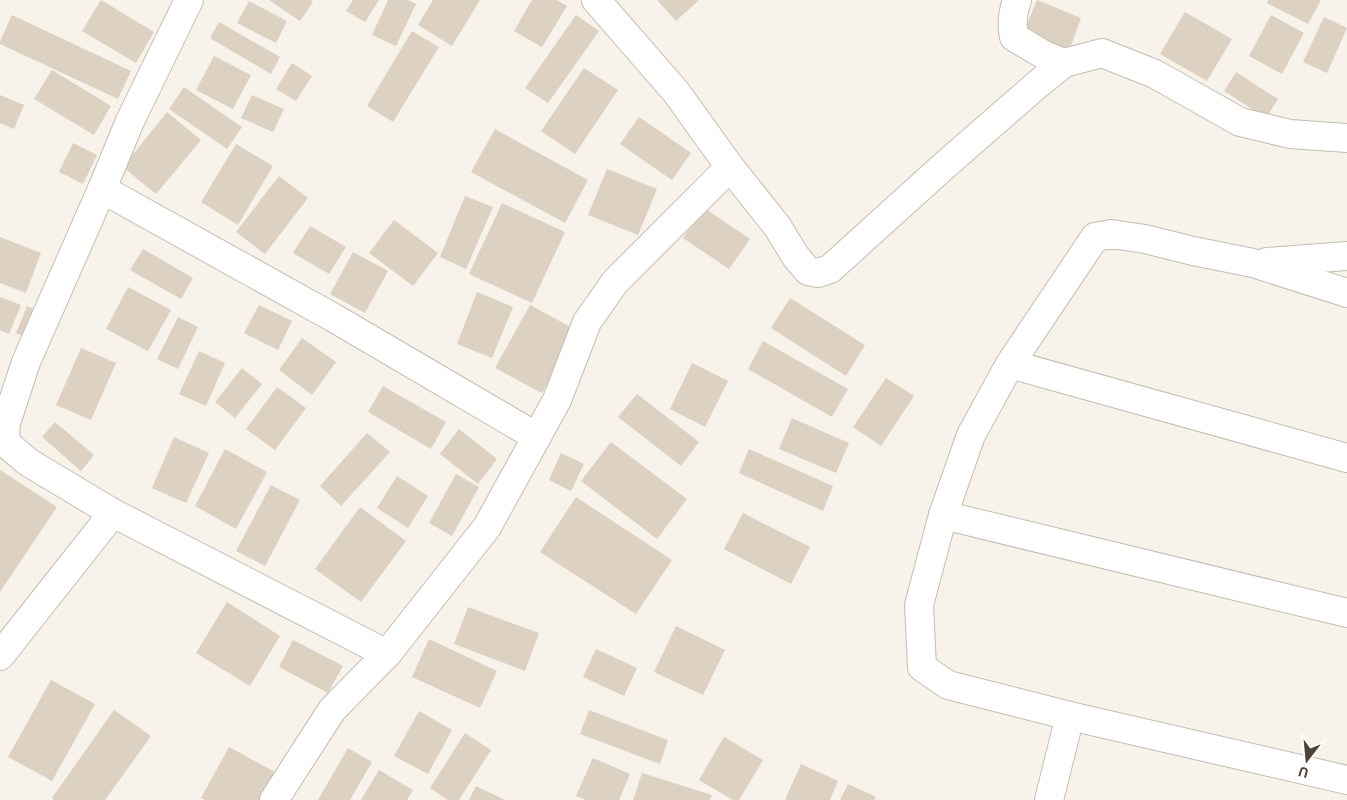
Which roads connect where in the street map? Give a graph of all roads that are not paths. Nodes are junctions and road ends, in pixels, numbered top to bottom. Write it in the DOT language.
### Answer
graph roads {
  1 [pos="189,0"];
  2 [pos="596,0"];
  3 [pos="1017,0"];
  4 [pos="1064,63"];
  5 [pos="1347,138"];
  6 [pos="730,168"];
  7 [pos="102,189"];
  8 [pos="1347,256"];
  9 [pos="1254,263"];
  10 [pos="1347,293"];
  11 [pos="1010,364"];
  12 [pos="537,437"];
  13 [pos="1347,458"];
  14 [pos="113,513"];
  15 [pos="943,515"];
  16 [pos="1347,613"];
  17 [pos="387,654"];
  18 [pos="0,656"];
  19 [pos="1070,716"];
  20 [pos="1347,780"];
  21 [pos="274,800"];
  22 [pos="1049,800"];
  1 -- 7 [label="street"];
  2 -- 6 [label="street"];
  3 -- 4 [label="street"];
  4 -- 5 [label="street"];
  4 -- 6 [label="street"];
  6 -- 12 [label="street"];
  7 -- 12 [label="street"];
  7 -- 14 [label="street"];
  8 -- 9 [label="street"];
  9 -- 10 [label="street"];
  9 -- 11 [label="street"];
  11 -- 13 [label="street"];
  11 -- 15 [label="street"];
  12 -- 17 [label="street"];
  14 -- 17 [label="street"];
  14 -- 18 [label="street"];
  15 -- 16 [label="street"];
  15 -- 19 [label="street"];
  17 -- 21 [label="street"];
  19 -- 20 [label="street"];
  19 -- 22 [label="street"];
}
